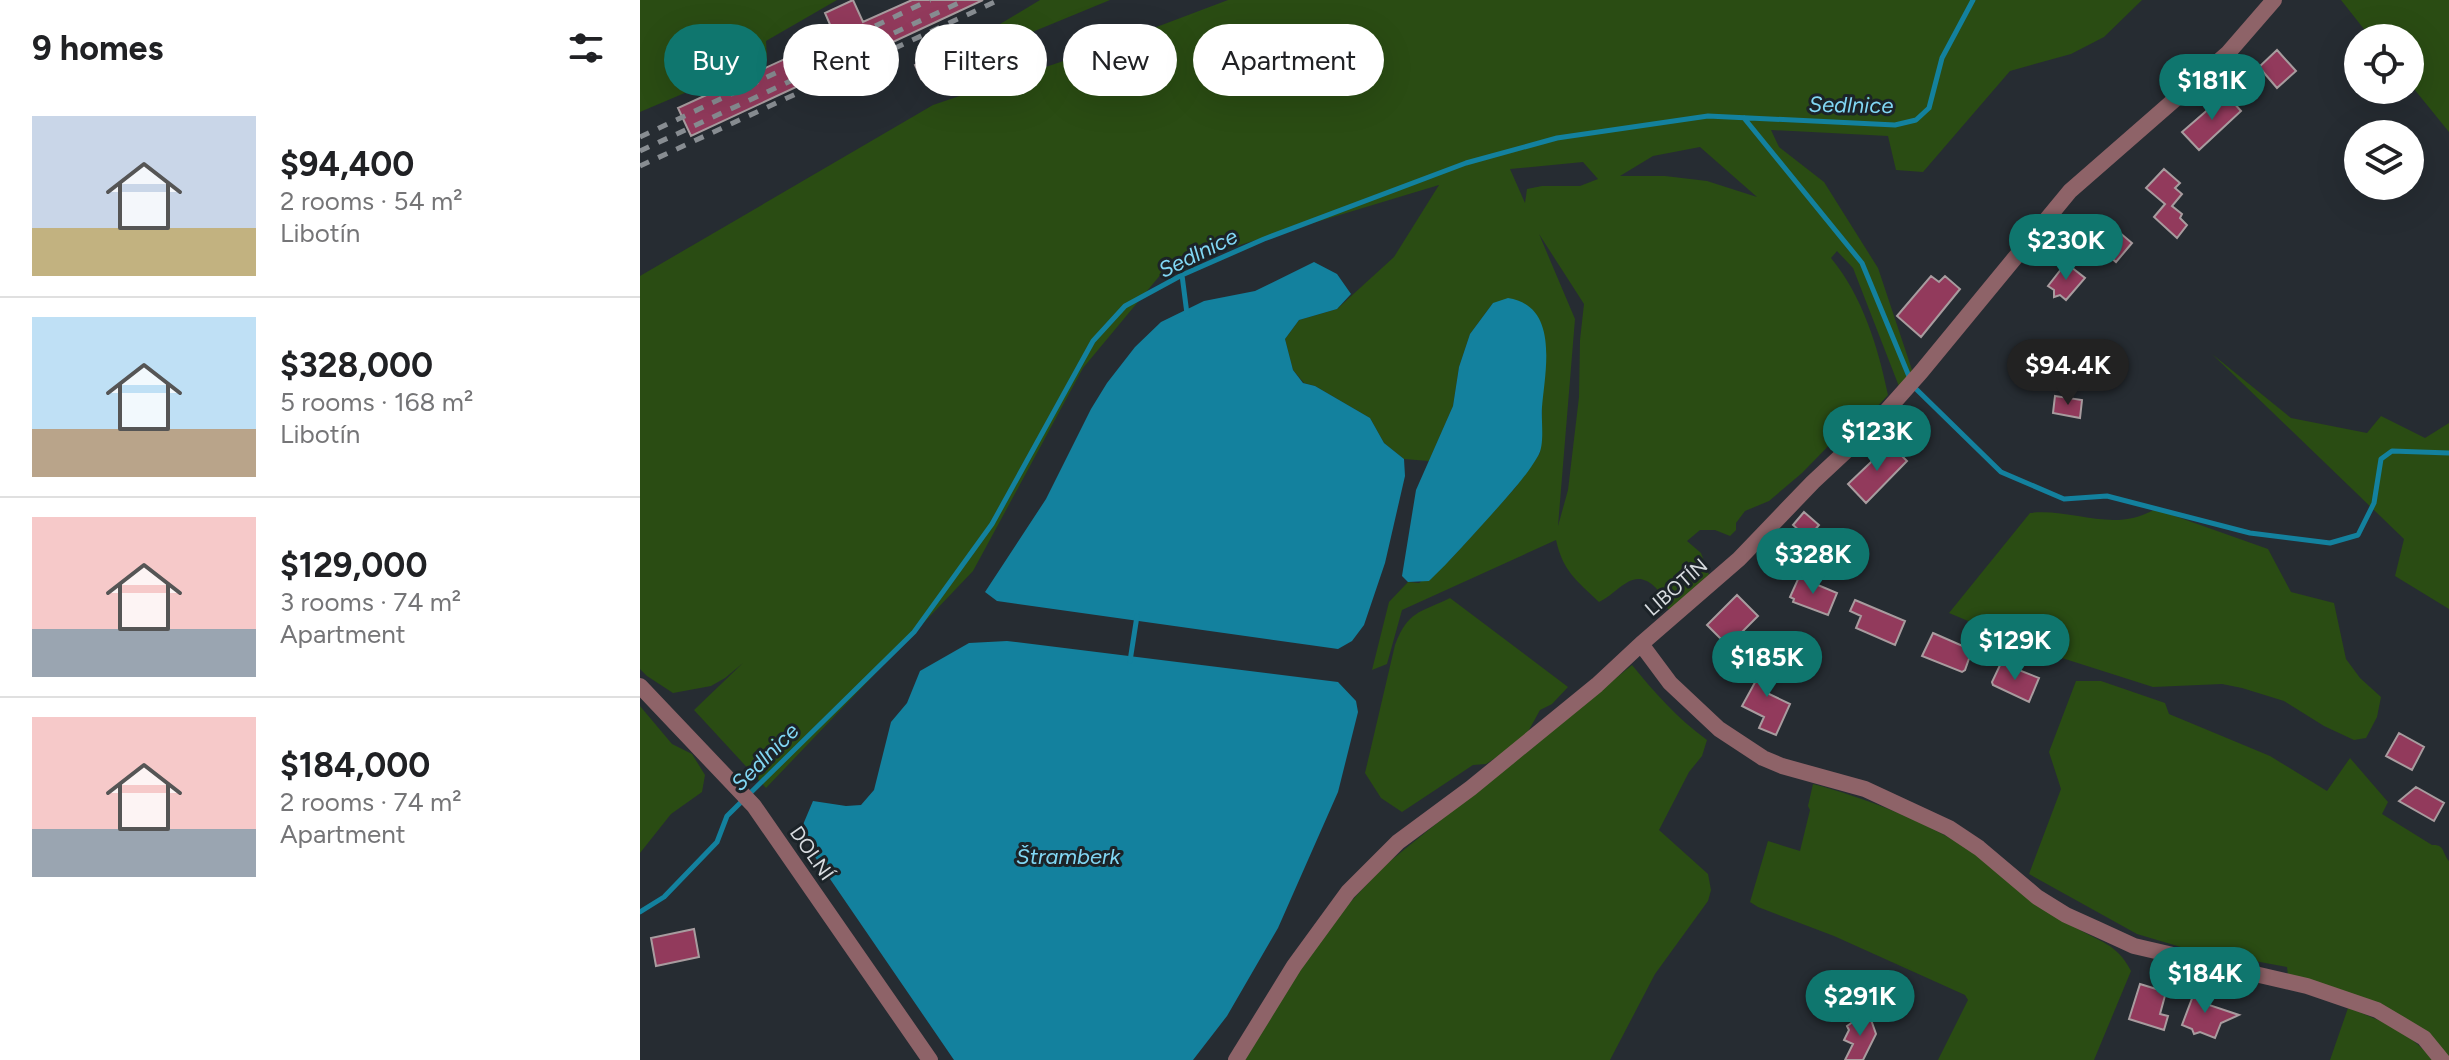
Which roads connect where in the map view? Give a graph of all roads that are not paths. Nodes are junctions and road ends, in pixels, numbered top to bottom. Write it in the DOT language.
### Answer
graph roads {
  1 [pos="2274,0"];
  2 [pos="1641,644"];
  3 [pos="640,686"];
  4 [pos="930,1060"];
  5 [pos="1236,1060"];
  6 [pos="2442,1060"];
  1 -- 2 [label="street, LIBOTÍN"];
  2 -- 5 [label="street, LIBOTÍN"];
  2 -- 6 [label="street"];
  3 -- 4 [label="street, DOLNÍ"];
}
